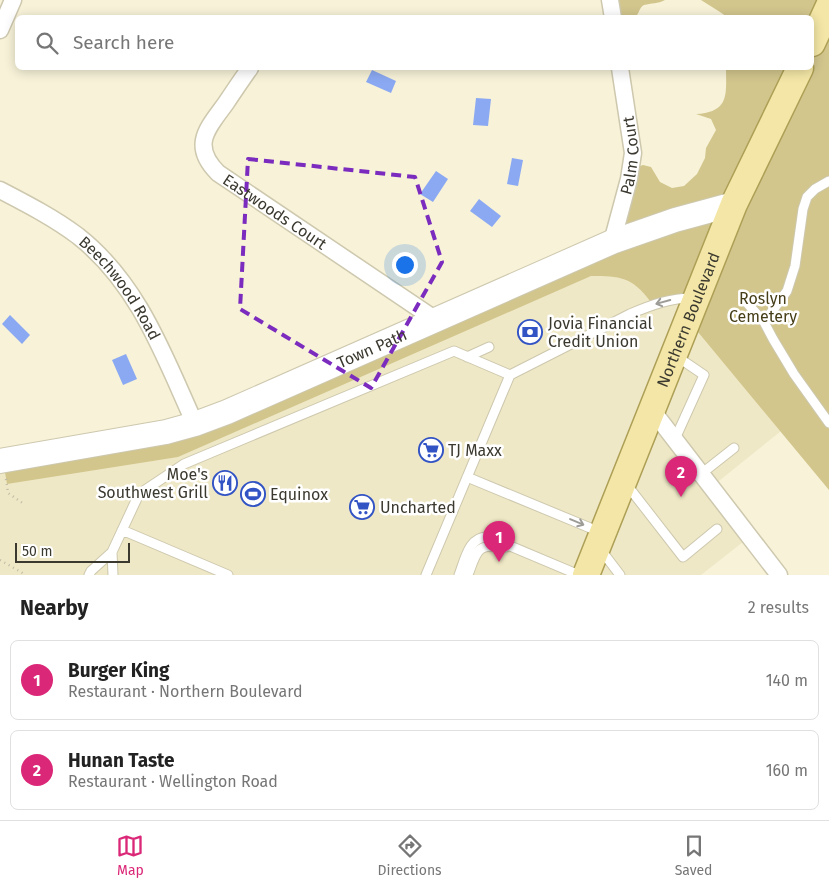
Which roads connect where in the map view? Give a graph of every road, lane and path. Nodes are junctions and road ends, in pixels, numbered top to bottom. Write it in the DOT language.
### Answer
graph roads {
  1 [pos="13,0"];
  2 [pos="610,0"];
  3 [pos="813,0"];
  4 [pos="829,2"];
  5 [pos="829,6"];
  6 [pos="612,15"];
  7 [pos="0,30"];
  8 [pos="814,39"];
  9 [pos="249,70"];
  10 [pos="620,70"];
  11 [pos="799,70"];
  12 [pos="829,181"];
  13 [pos="0,190"];
  14 [pos="734,204"];
  15 [pos="612,242"];
  16 [pos="697,298"];
  17 [pos="746,303"];
  18 [pos="436,320"];
  19 [pos="764,322"];
  20 [pos="489,347"];
  21 [pos="674,355"];
  22 [pos="467,357"];
  23 [pos="510,375"];
  24 [pos="652,410"];
  25 [pos="829,423"];
  26 [pos="195,424"];
  27 [pos="675,439"];
  28 [pos="734,448"];
  29 [pos="1,461"];
  30 [pos="701,474"];
  31 [pos="467,478"];
  32 [pos="624,481"];
  33 [pos="24,504"];
  34 [pos="717,529"];
  35 [pos="122,530"];
  36 [pos="600,539"];
  37 [pos="518,549"];
  38 [pos="112,552"];
  39 [pos="0,560"];
  40 [pos="26,575"];
  41 [pos="89,575"];
  42 [pos="113,575"];
  43 [pos="228,575"];
  44 [pos="426,575"];
  45 [pos="459,575"];
  46 [pos="468,575"];
  47 [pos="578,575"];
  48 [pos="586,575"];
  49 [pos="620,575"];
  50 [pos="779,575"];
  1 -- 7 [label="street"];
  2 -- 6 [label="street"];
  3 -- 4 [label="street"];
  5 -- 8 [label="main road"];
  9 -- 18 [label="street, Eastwoods Court"];
  10 -- 15 [label="street, Palm Court"];
  11 -- 14 [label="main road, Northern Boulevard"];
  12 -- 19 [label="lane"];
  13 -- 26 [label="street, Beechwood Road"];
  14 -- 15 [label="street, Town Path"];
  14 -- 16 [label="main road, Northern Boulevard"];
  15 -- 18 [label="street, Town Path"];
  16 -- 21 [label="main road, Northern Boulevard"];
  16 -- 23 [label="lane, one-way"];
  17 -- 19 [label="lane"];
  18 -- 26 [label="street, Town Path"];
  19 -- 25 [label="lane"];
  20 -- 22 [label="lane"];
  21 -- 24 [label="main road, Northern Boulevard"];
  21 -- 27 [label="lane"];
  22 -- 23 [label="lane"];
  22 -- 35 [label="lane"];
  23 -- 31 [label="lane"];
  24 -- 27 [label="street"];
  24 -- 32 [label="main road, Northern Boulevard"];
  26 -- 29 [label="street, Town Path"];
  27 -- 30 [label="street"];
  28 -- 30 [label="lane"];
  29 -- 33 [label="path"];
  30 -- 50 [label="street"];
  31 -- 36 [label="lane, one-way"];
  31 -- 44 [label="lane"];
  32 -- 34 [label="lane"];
  32 -- 36 [label="main road, Northern Boulevard"];
  35 -- 38 [label="lane"];
  35 -- 43 [label="lane"];
  36 -- 48 [label="main road, Northern Boulevard"];
  36 -- 49 [label="lane"];
  37 -- 45 [label="lane"];
  37 -- 46 [label="lane"];
  37 -- 47 [label="lane"];
  38 -- 41 [label="lane"];
  38 -- 42 [label="lane"];
  39 -- 40 [label="path"];
}
